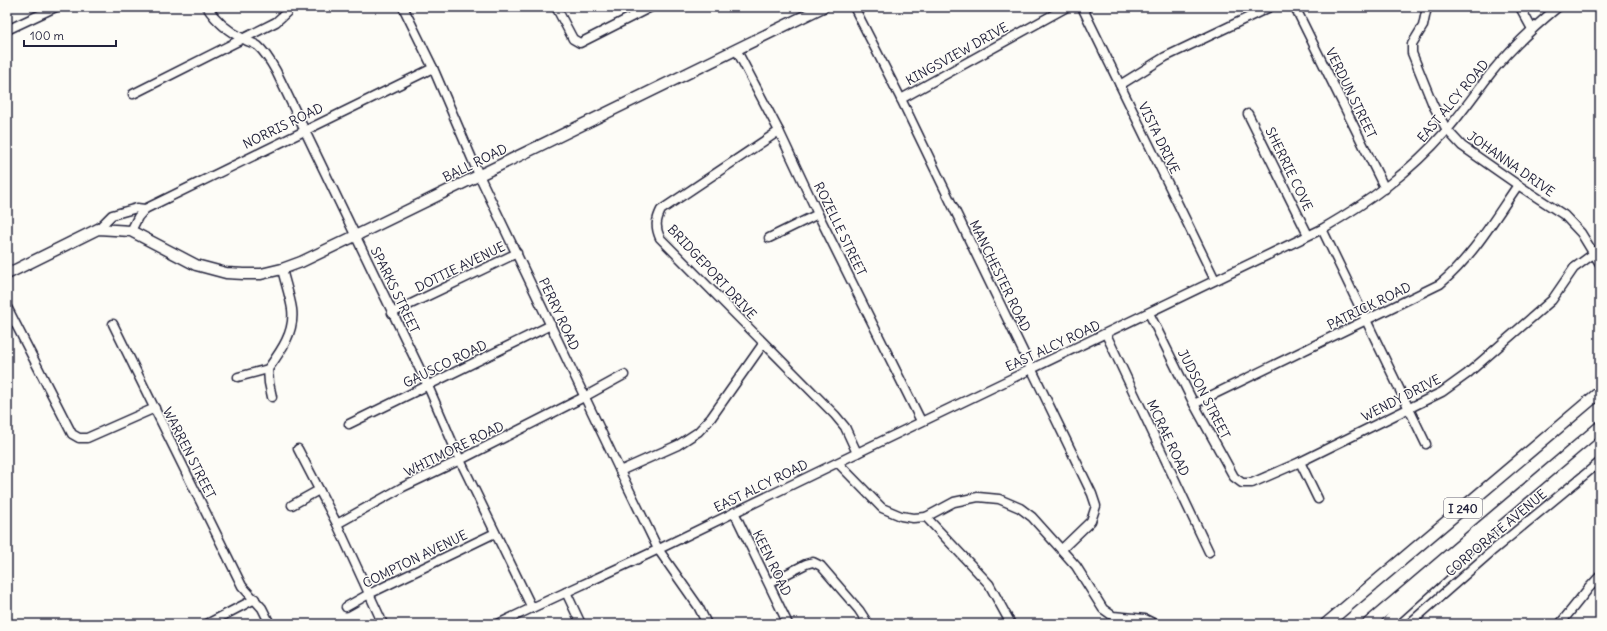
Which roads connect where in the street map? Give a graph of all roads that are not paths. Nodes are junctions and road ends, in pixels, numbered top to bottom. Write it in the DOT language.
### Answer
graph roads {
  1 [pos="56,7"];
  2 [pos="207,7"];
  3 [pos="403,7"];
  4 [pos="556,7"];
  5 [pos="649,7"];
  6 [pos="823,7"];
  7 [pos="854,7"];
  8 [pos="1067,7"];
  9 [pos="1082,7"];
  10 [pos="1270,7"];
  11 [pos="1295,7"];
  12 [pos="1427,7"];
  13 [pos="1520,7"];
  14 [pos="1558,7"];
  15 [pos="287,12"];
  16 [pos="1532,29"];
  17 [pos="7,30"];
  18 [pos="243,39"];
  19 [pos="736,48"];
  20 [pos="433,68"];
  21 [pos="1120,85"];
  22 [pos="133,94"];
  23 [pos="901,99"];
  24 [pos="1248,114"];
  25 [pos="304,130"];
  26 [pos="1447,130"];
  27 [pos="779,131"];
  28 [pos="479,175"];
  29 [pos="1518,185"];
  30 [pos="1385,189"];
  31 [pos="145,209"];
  32 [pos="818,214"];
  33 [pos="98,229"];
  34 [pos="1322,229"];
  35 [pos="131,231"];
  36 [pos="1308,235"];
  37 [pos="355,236"];
  38 [pos="769,238"];
  39 [pos="1597,251"];
  40 [pos="517,253"];
  41 [pos="1600,264"];
  42 [pos="282,269"];
  43 [pos="7,274"];
  44 [pos="1215,280"];
  45 [pos="7,307"];
  46 [pos="392,313"];
  47 [pos="1149,313"];
  48 [pos="1366,321"];
  49 [pos="114,324"];
  50 [pos="551,325"];
  51 [pos="1106,334"];
  52 [pos="764,344"];
  53 [pos="268,369"];
  54 [pos="1031,369"];
  55 [pos="624,375"];
  56 [pos="238,377"];
  57 [pos="428,386"];
  58 [pos="1600,392"];
  59 [pos="272,397"];
  60 [pos="584,397"];
  61 [pos="1194,404"];
  62 [pos="155,408"];
  63 [pos="1408,408"];
  64 [pos="921,421"];
  65 [pos="349,424"];
  66 [pos="1600,427"];
  67 [pos="1426,444"];
  68 [pos="298,449"];
  69 [pos="857,453"];
  70 [pos="460,460"];
  71 [pos="1300,462"];
  72 [pos="1600,462"];
  73 [pos="838,463"];
  74 [pos="620,471"];
  75 [pos="1242,483"];
  76 [pos="1534,483"];
  77 [pos="319,490"];
  78 [pos="1318,499"];
  79 [pos="292,505"];
  80 [pos="734,512"];
  81 [pos="926,517"];
  82 [pos="337,524"];
  83 [pos="495,533"];
  84 [pos="658,549"];
  85 [pos="1062,549"];
  86 [pos="1209,552"];
  87 [pos="1600,576"];
  88 [pos="768,583"];
  89 [pos="566,592"];
  90 [pos="369,594"];
  91 [pos="255,599"];
  92 [pos="346,607"];
  93 [pos="532,608"];
  94 [pos="207,624"];
  95 [pos="270,624"];
  96 [pos="383,624"];
  97 [pos="498,624"];
  98 [pos="581,624"];
  99 [pos="707,624"];
  100 [pos="788,624"];
  101 [pos="868,624"];
  102 [pos="1011,624"];
  103 [pos="1155,624"];
  104 [pos="1326,624"];
  105 [pos="1368,624"];
  106 [pos="1387,624"];
  107 [pos="1409,624"];
  108 [pos="1560,624"];
  1 -- 17 [label="street"];
  2 -- 18 [label="street, SPARKS STREET"];
  3 -- 20 [label="street, PERRY ROAD"];
  4 -- 5 [label="street"];
  6 -- 19 [label="main road, BALL ROAD"];
  7 -- 23 [label="street, MANCHESTER ROAD"];
  8 -- 23 [label="street, KINGSVIEW DRIVE"];
  9 -- 21 [label="street, VISTA DRIVE"];
  10 -- 21 [label="street"];
  11 -- 30 [label="street, VERDUN STREET"];
  12 -- 26 [label="street, JOHANNA DRIVE"];
  13 -- 16 [label="street"];
  14 -- 16 [label="street, EAST ALCY ROAD"];
  15 -- 18 [label="street"];
  16 -- 26 [label="street, EAST ALCY ROAD"];
  18 -- 22 [label="street"];
  18 -- 25 [label="street, SPARKS STREET"];
  19 -- 27 [label="street, ROZELLE STREET"];
  19 -- 28 [label="main road, BALL ROAD"];
  20 -- 25 [label="street, NORRIS ROAD"];
  20 -- 28 [label="street, PERRY ROAD"];
  21 -- 44 [label="street, VISTA DRIVE"];
  23 -- 54 [label="street, MANCHESTER ROAD"];
  24 -- 36 [label="street, SHERRIE COVE"];
  25 -- 31 [label="street, NORRIS ROAD"];
  25 -- 37 [label="street, SPARKS STREET"];
  26 -- 29 [label="street, JOHANNA DRIVE"];
  26 -- 30 [label="street, EAST ALCY ROAD"];
  27 -- 32 [label="street, ROZELLE STREET"];
  27 -- 52 [label="street, BRIDGEPORT DRIVE"];
  28 -- 37 [label="main road, BALL ROAD"];
  28 -- 40 [label="street, PERRY ROAD"];
  29 -- 39 [label="street, JOHANNA DRIVE"];
  29 -- 48 [label="street, PATRICK ROAD"];
  30 -- 34 [label="street, EAST ALCY ROAD"];
  31 -- 33 [label="street, NORRIS ROAD"];
  31 -- 35 [label="street, NORRIS ROAD"];
  32 -- 38 [label="street"];
  32 -- 64 [label="street, ROZELLE STREET"];
  33 -- 35 [label="main road, NORRIS ROAD"];
  33 -- 43 [label="main road, NORRIS ROAD"];
  34 -- 36 [label="street, EAST ALCY ROAD"];
  34 -- 48 [label="street"];
  35 -- 42 [label="main road, BALL ROAD"];
  36 -- 44 [label="street, EAST ALCY ROAD"];
  37 -- 42 [label="main road, BALL ROAD"];
  37 -- 46 [label="street, SPARKS STREET"];
  39 -- 41 [label="street, JOHANNA DRIVE"];
  39 -- 63 [label="street, WENDY DRIVE"];
  40 -- 46 [label="street, DOTTIE AVENUE"];
  40 -- 50 [label="street, PERRY ROAD"];
  42 -- 53 [label="street"];
  44 -- 47 [label="street, EAST ALCY ROAD"];
  45 -- 62 [label="street, WARREN STREET"];
  46 -- 57 [label="street, SPARKS STREET"];
  47 -- 51 [label="street, EAST ALCY ROAD"];
  47 -- 61 [label="street, JUDSON STREET"];
  48 -- 61 [label="street, PATRICK ROAD"];
  48 -- 63 [label="street"];
  49 -- 62 [label="street"];
  50 -- 57 [label="street, GAUSCO ROAD"];
  50 -- 60 [label="street, PERRY ROAD"];
  51 -- 54 [label="street, EAST ALCY ROAD"];
  51 -- 86 [label="street, MCRAE ROAD"];
  52 -- 69 [label="street, BRIDGEPORT DRIVE"];
  52 -- 74 [label="street"];
  53 -- 56 [label="street"];
  53 -- 59 [label="street"];
  54 -- 64 [label="street, EAST ALCY ROAD"];
  54 -- 85 [label="street, MANCHESTER ROAD"];
  55 -- 60 [label="street, WHITMORE ROAD"];
  57 -- 65 [label="street, GAUSCO ROAD"];
  57 -- 70 [label="street, SPARKS STREET"];
  58 -- 104 [label="highway, I 240"];
  60 -- 70 [label="street, WHITMORE ROAD"];
  60 -- 74 [label="street, PERRY ROAD"];
  61 -- 75 [label="street, JUDSON STREET"];
  62 -- 91 [label="street, WARREN STREET"];
  63 -- 67 [label="street"];
  63 -- 71 [label="street, WENDY DRIVE"];
  64 -- 69 [label="street, EAST ALCY ROAD"];
  66 -- 76 [label="highway, I 240"];
  68 -- 77 [label="street"];
  69 -- 73 [label="street, EAST ALCY ROAD"];
  70 -- 82 [label="street, WHITMORE ROAD"];
  70 -- 83 [label="street, SPARKS STREET"];
  71 -- 75 [label="street, WENDY DRIVE"];
  71 -- 78 [label="street"];
  72 -- 107 [label="street, CORPORATE AVENUE"];
  73 -- 80 [label="street, EAST ALCY ROAD"];
  73 -- 81 [label="street"];
  74 -- 84 [label="street, PERRY ROAD"];
  76 -- 105 [label="highway, I 240"];
  76 -- 106 [label="highway"];
  77 -- 79 [label="street"];
  77 -- 82 [label="street"];
  80 -- 84 [label="street, EAST ALCY ROAD"];
  80 -- 88 [label="street, KEEN ROAD"];
  81 -- 85 [label="street"];
  81 -- 102 [label="street"];
  82 -- 90 [label="street"];
  83 -- 90 [label="street, COMPTON AVENUE"];
  83 -- 93 [label="street, SPARKS STREET"];
  84 -- 89 [label="street, EAST ALCY ROAD"];
  84 -- 99 [label="street, PERRY ROAD"];
  85 -- 103 [label="street"];
  87 -- 108 [label="street"];
  88 -- 100 [label="street, KEEN ROAD"];
  88 -- 101 [label="street"];
  89 -- 93 [label="street, EAST ALCY ROAD"];
  89 -- 98 [label="street"];
  90 -- 92 [label="street, COMPTON AVENUE"];
  90 -- 96 [label="street"];
  91 -- 94 [label="street"];
  91 -- 95 [label="street, WARREN STREET"];
  93 -- 97 [label="street, EAST ALCY ROAD"];
}
